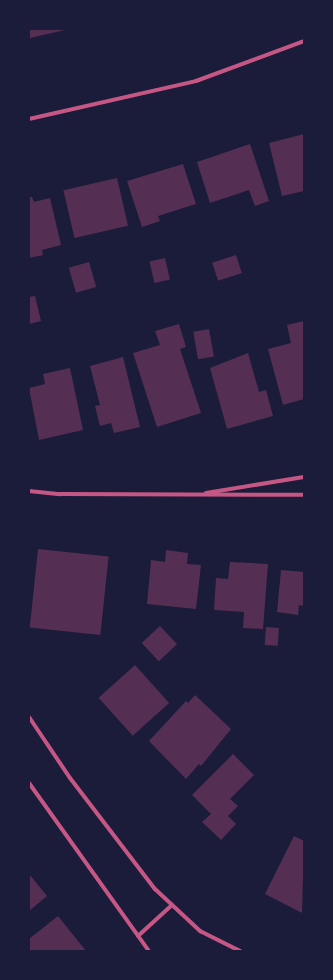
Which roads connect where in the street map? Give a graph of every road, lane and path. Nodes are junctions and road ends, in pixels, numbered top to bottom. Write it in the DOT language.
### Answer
graph roads {
  1 [pos="304,41"];
  2 [pos="29,119"];
  3 [pos="304,477"];
  4 [pos="29,491"];
  5 [pos="190,495"];
  6 [pos="304,495"];
  7 [pos="29,717"];
  8 [pos="29,783"];
  9 [pos="172,905"];
  10 [pos="138,936"];
  11 [pos="149,951"];
  12 [pos="240,951"];
  1 -- 2 [label="street"];
  3 -- 5 [label="street"];
  4 -- 5 [label="street"];
  5 -- 6 [label="street"];
  7 -- 9 [label="street"];
  8 -- 10 [label="street"];
  9 -- 10 [label="street"];
  9 -- 12 [label="street"];
  10 -- 11 [label="street"];
}
